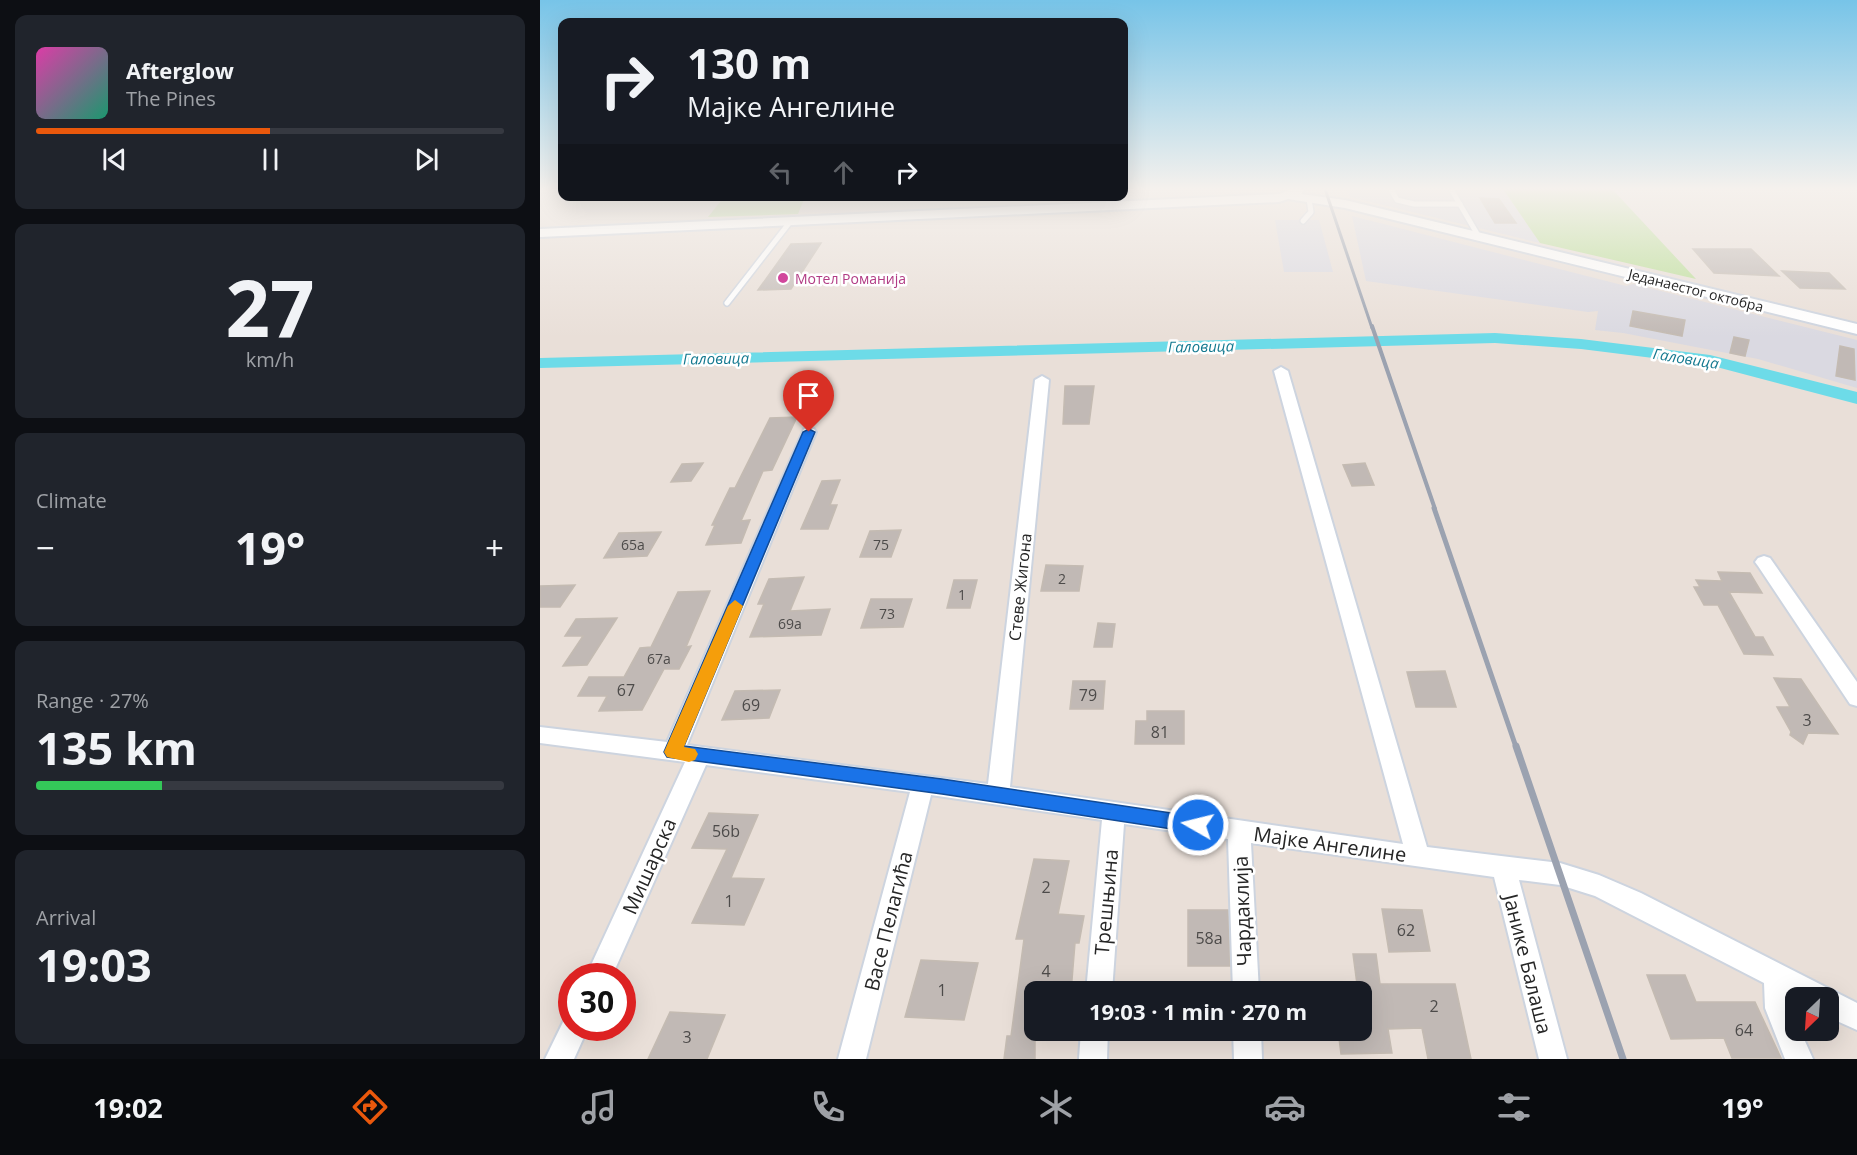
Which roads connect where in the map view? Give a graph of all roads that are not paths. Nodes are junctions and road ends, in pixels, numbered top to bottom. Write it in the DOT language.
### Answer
graph roads {
  1 [pos="777,238"];
  2 [pos="1485,238"];
  3 [pos="727,303"];
  4 [pos="1857,329"];
  5 [pos="1281,371"];
  6 [pos="1042,380"];
  7 [pos="809,432"];
  8 [pos="1764,562"];
  9 [pos="1857,698"];
  10 [pos="540,735"];
  11 [pos="673,752"];
  12 [pos="699,756"];
  13 [pos="923,784"];
  14 [pos="998,794"];
  15 [pos="1114,813"];
  16 [pos="1239,831"];
  17 [pos="1418,857"];
  18 [pos="1504,868"];
  19 [pos="606,963"];
  20 [pos="1778,976"];
  21 [pos="1100,981"];
  22 [pos="1246,981"];
  23 [pos="1799,987"];
  24 [pos="1839,1008"];
  25 [pos="1857,1017"];
  26 [pos="568,1041"];
  27 [pos="1094,1041"];
  28 [pos="1247,1041"];
  29 [pos="559,1059"];
  30 [pos="852,1059"];
  31 [pos="1093,1059"];
  32 [pos="1248,1059"];
  33 [pos="1553,1059"];
  34 [pos="1799,1059"];
  1 -- 3 [label="lane"];
  2 -- 4 [label="main road, Једанаестог октобра"];
  5 -- 17 [label="street"];
  6 -- 14 [label="street, Стеве Жигона"];
  7 -- 11 [label="street"];
  8 -- 9 [label="street"];
  10 -- 11 [label="street, Мајке Ангелине"];
  11 -- 12 [label="street, Мајке Ангелине"];
  12 -- 13 [label="street, Мајке Ангелине"];
  12 -- 19 [label="street, Мишарска"];
  13 -- 14 [label="street, Мајке Ангелине"];
  13 -- 30 [label="street, Васе Пелагића"];
  14 -- 15 [label="street, Мајке Ангелине"];
  15 -- 16 [label="street, Мајке Ангелине"];
  15 -- 21 [label="street, Трешњина"];
  16 -- 17 [label="street, Мајке Ангелине"];
  16 -- 22 [label="street, Чардаклија"];
  17 -- 18 [label="street, Мајке Ангелине"];
  18 -- 20 [label="street, Мајке Ангелине"];
  18 -- 33 [label="street, Јанике Балаша"];
  20 -- 23 [label="street, Мајке Ангелине"];
  20 -- 34 [label="street"];
  24 -- 25 [label="street"];
  26 -- 29 [label="street"];
  27 -- 31 [label="street"];
  28 -- 32 [label="street"];
}
